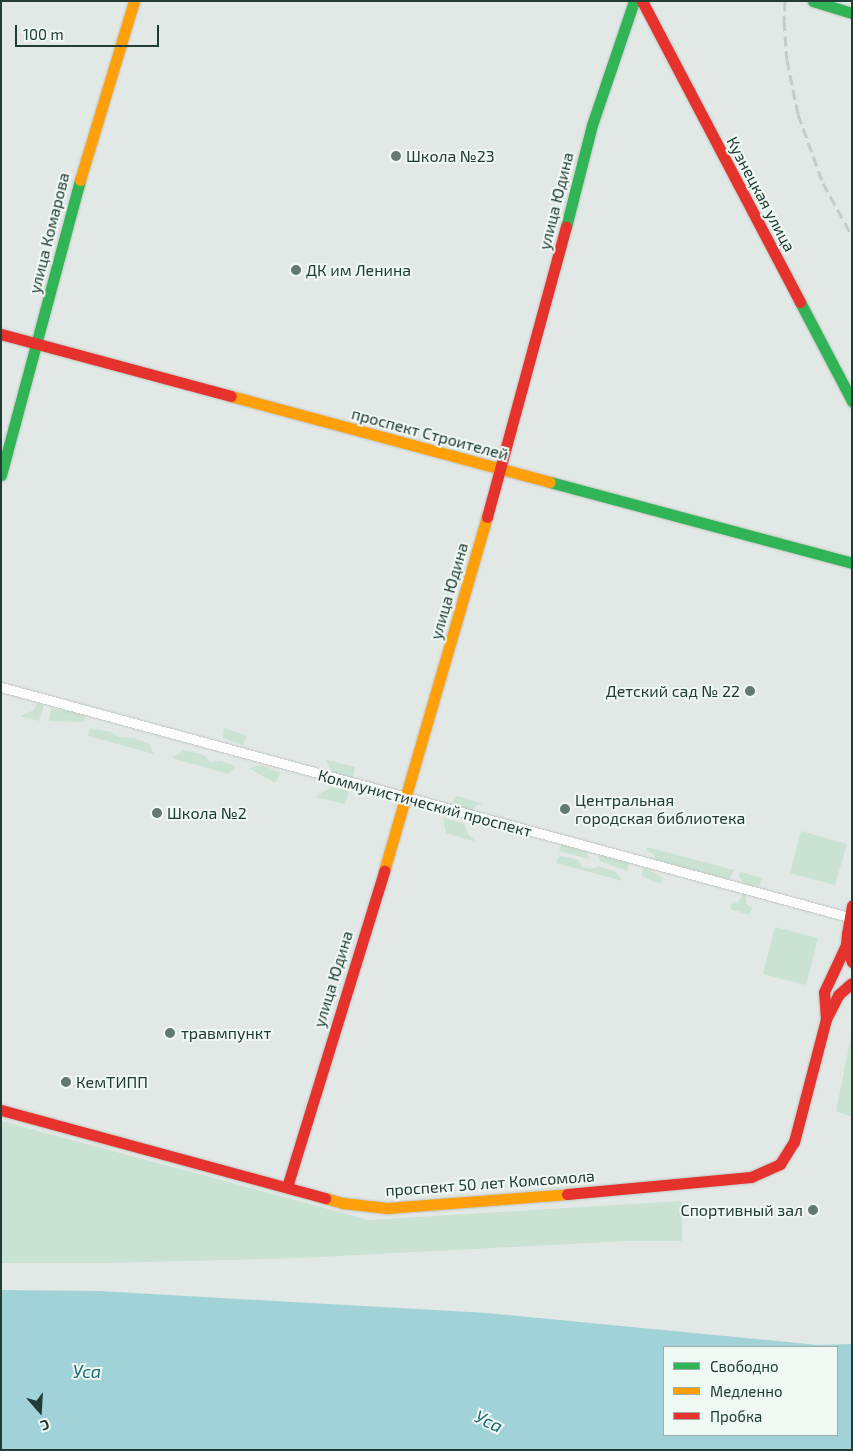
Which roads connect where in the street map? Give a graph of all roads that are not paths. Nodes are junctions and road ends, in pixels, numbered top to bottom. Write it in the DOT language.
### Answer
graph roads {
  1 [pos="134,1"];
  2 [pos="634,1"];
  3 [pos="642,1"];
  4 [pos="813,1"];
  5 [pos="852,13"];
  6 [pos="1,334"];
  7 [pos="37,344"];
  8 [pos="852,400"];
  9 [pos="500,469"];
  10 [pos="1,475"];
  11 [pos="852,563"];
  12 [pos="1,688"];
  13 [pos="406,798"];
  14 [pos="852,905"];
  15 [pos="849,931"];
  16 [pos="852,962"];
  17 [pos="852,983"];
  18 [pos="826,1019"];
  19 [pos="1,1110"];
  20 [pos="287,1187"];
  1 -- 7 [label="main road, улица Комарова"];
  2 -- 9 [label="main road, улица Юдина"];
  3 -- 8 [label="main road, Кузнецкая улица"];
  4 -- 5 [label="main road"];
  6 -- 7 [label="main road, проспект Строителей"];
  7 -- 9 [label="main road, проспект Строителей"];
  7 -- 10 [label="main road, улица Комарова"];
  9 -- 11 [label="main road, проспект Строителей"];
  9 -- 13 [label="main road, улица Юдина"];
  12 -- 13 [label="street, Коммунистический проспект"];
  13 -- 15 [label="street, Коммунистический проспект"];
  13 -- 20 [label="main road, улица Юдина"];
  14 -- 15 [label="main road"];
  15 -- 16 [label="main road"];
  15 -- 18 [label="main road"];
  17 -- 18 [label="main road"];
  18 -- 20 [label="main road, проспект 50 лет Комсомола"];
  19 -- 20 [label="main road, проспект 50 лет Комсомола"];
}
